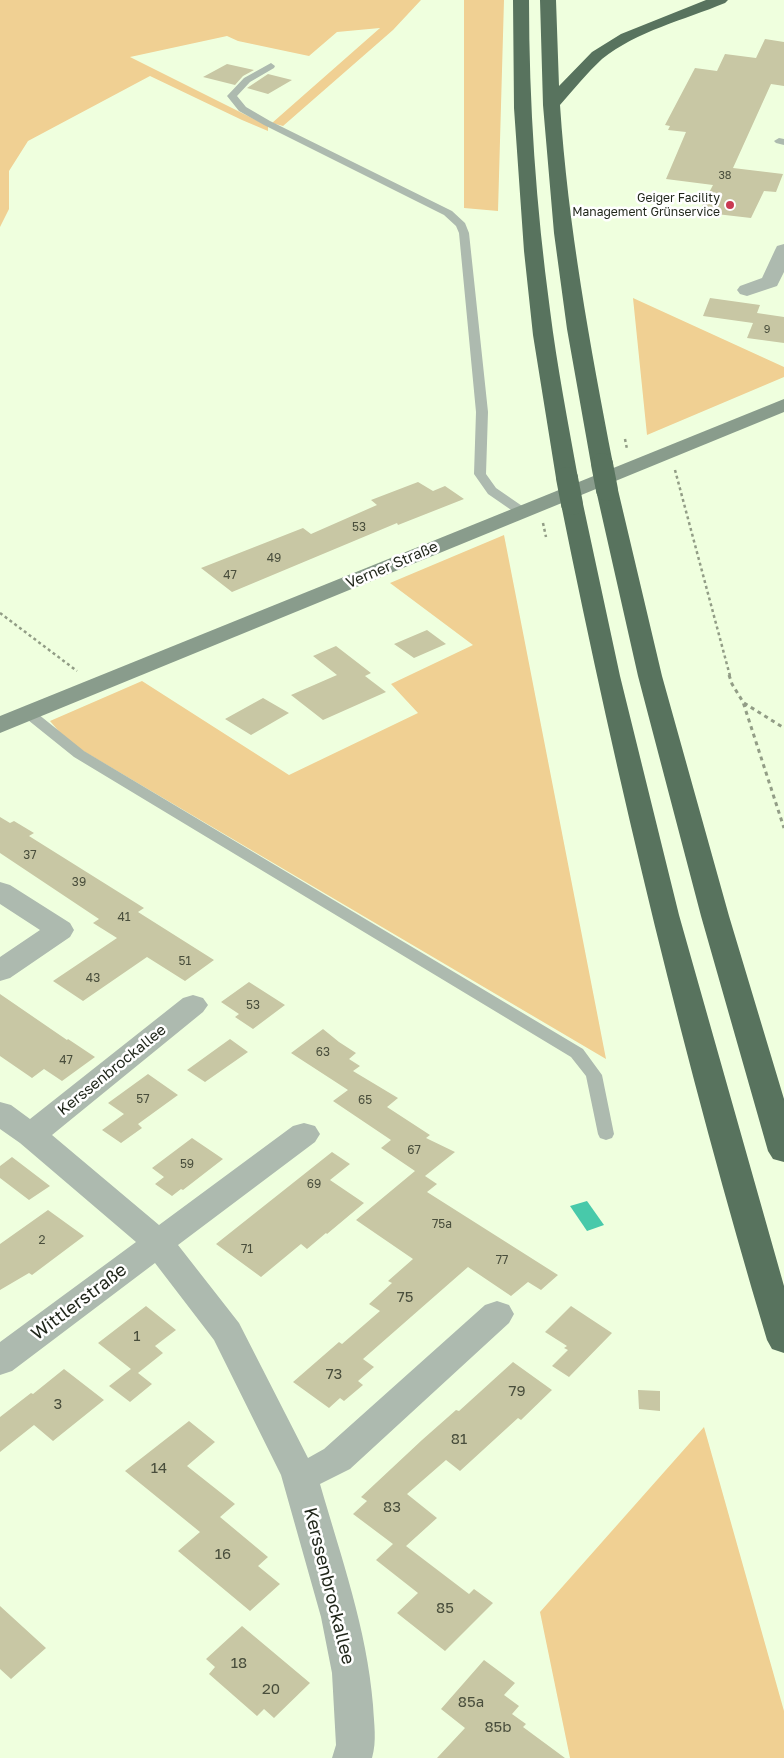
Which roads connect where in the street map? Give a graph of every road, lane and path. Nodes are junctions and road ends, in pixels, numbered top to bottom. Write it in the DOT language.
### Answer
graph roads {
  1 [pos="521,0"];
  2 [pos="548,0"];
  3 [pos="720,0"];
  4 [pos="271,66"];
  5 [pos="551,105"];
  6 [pos="784,250"];
  7 [pos="747,290"];
  8 [pos="784,405"];
  9 [pos="625,439"];
  10 [pos="627,451"];
  11 [pos="661,455"];
  12 [pos="521,511"];
  13 [pos="0,613"];
  14 [pos="96,685"];
  15 [pos="743,702"];
  16 [pos="28,714"];
  17 [pos="0,725"];
  18 [pos="784,728"];
  19 [pos="784,828"];
  20 [pos="0,891"];
  21 [pos="0,971"];
  22 [pos="193,1005"];
  23 [pos="0,1113"];
  24 [pos="304,1134"];
  25 [pos="606,1134"];
  26 [pos="31,1135"];
  27 [pos="784,1150"];
  28 [pos="157,1242"];
  29 [pos="497,1314"];
  30 [pos="784,1340"];
  31 [pos="0,1361"];
  32 [pos="299,1475"];
  33 [pos="352,1758"];
  1 -- 30 [label="highway"];
  2 -- 5 [label="highway"];
  3 -- 5 [label="highway"];
  4 -- 12 [label="lane"];
  5 -- 27 [label="highway, bridge"];
  6 -- 7 [label="street"];
  8 -- 11 [label="main road, Verner Straße"];
  9 -- 10 [label="path"];
  11 -- 12 [label="main road, Verner Straße"];
  11 -- 15 [label="path"];
  12 -- 14 [label="main road, Verner Straße"];
  13 -- 14 [label="path"];
  14 -- 16 [label="main road, Verner Straße"];
  15 -- 18 [label="path"];
  15 -- 19 [label="path"];
  16 -- 17 [label="main road, Verner Straße"];
  16 -- 25 [label="lane"];
  20 -- 21 [label="street"];
  22 -- 26 [label="street, Kerssenbrockallee"];
  23 -- 26 [label="street, Kerssenbrockallee"];
  24 -- 28 [label="street"];
  26 -- 28 [label="street, Kerssenbrockallee"];
  28 -- 31 [label="street, Wittlerstraße"];
  28 -- 32 [label="street, Kerssenbrockallee"];
  29 -- 32 [label="street"];
  32 -- 33 [label="street, Kerssenbrockallee"];
}
